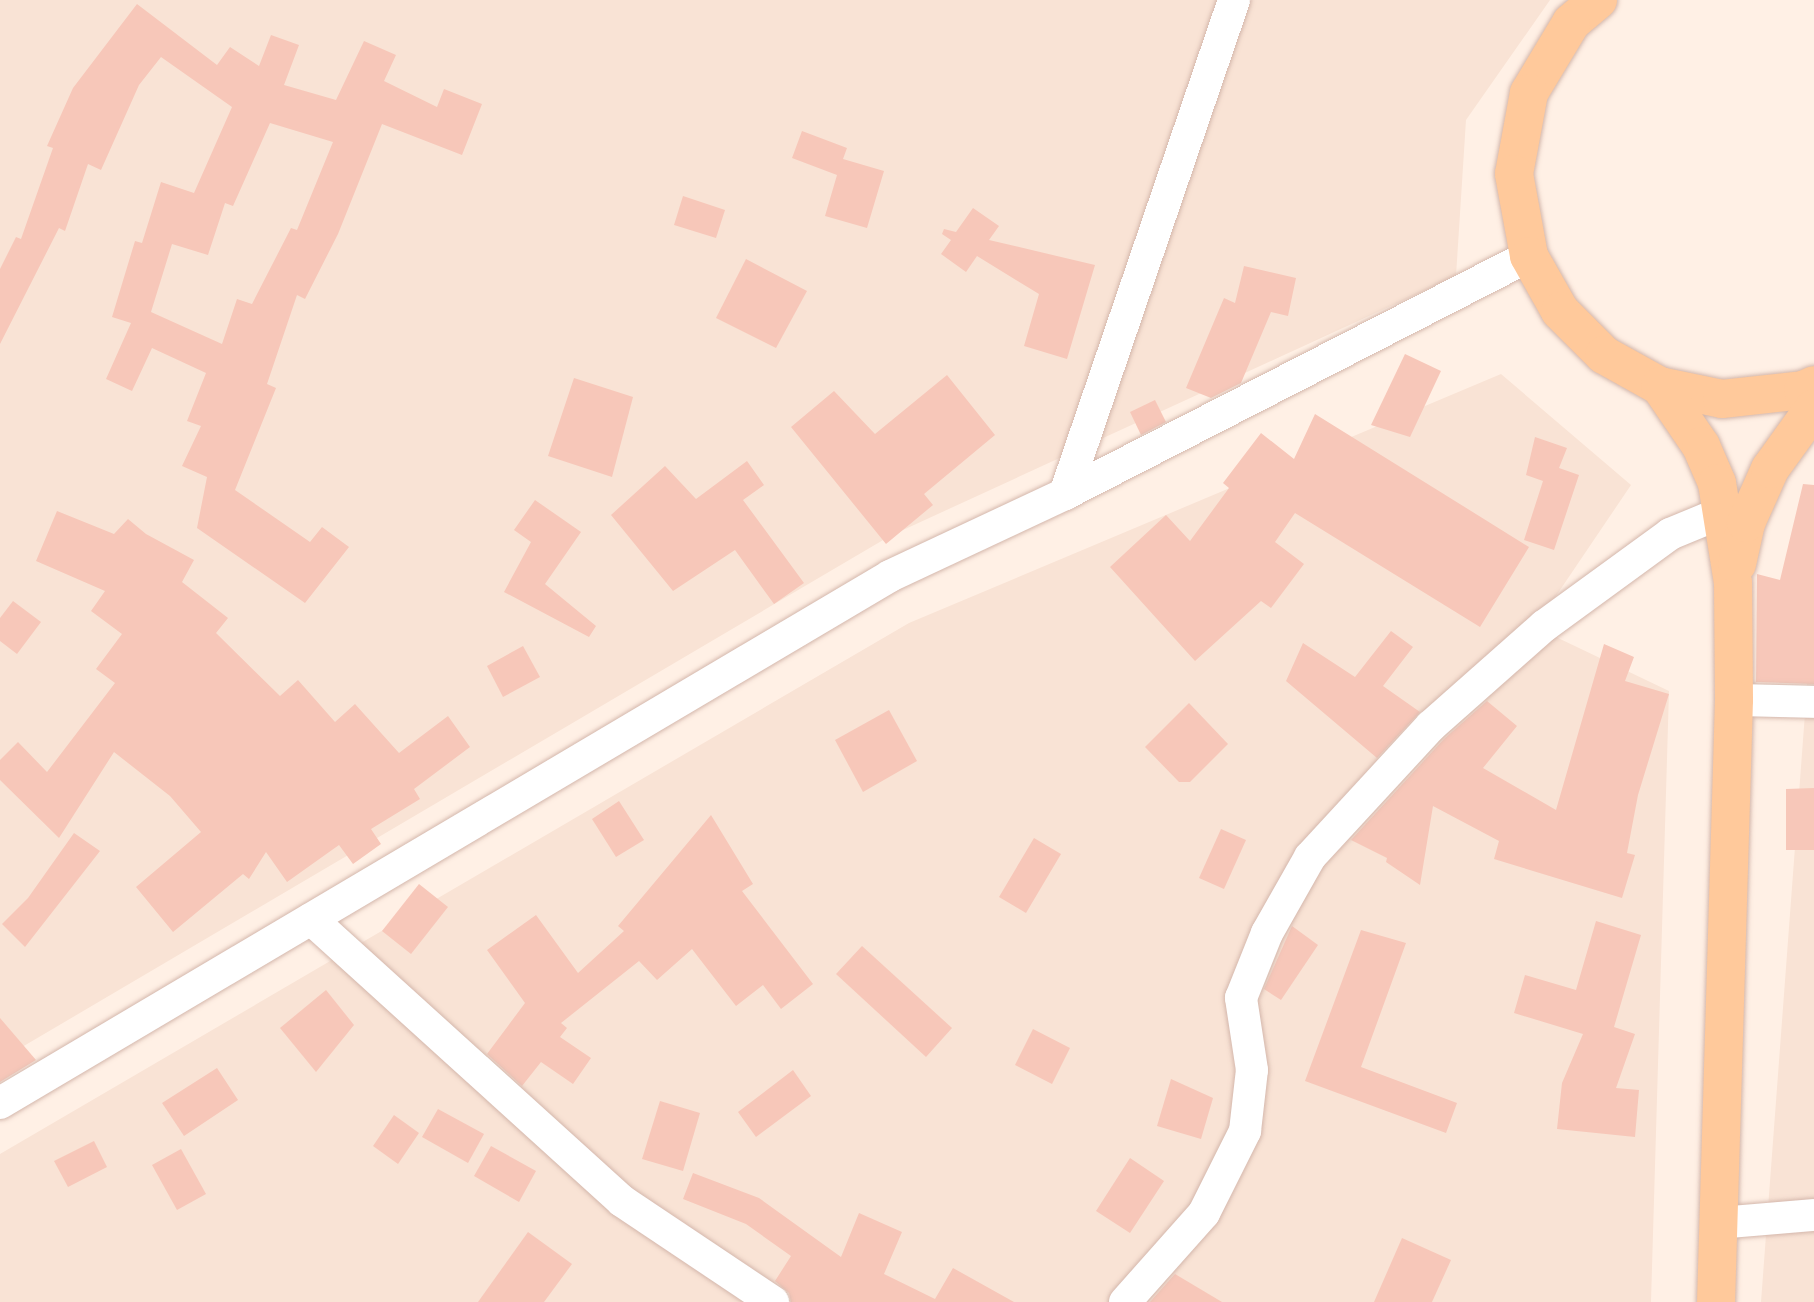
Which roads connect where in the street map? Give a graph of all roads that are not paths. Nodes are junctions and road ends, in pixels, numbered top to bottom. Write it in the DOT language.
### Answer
graph roads {
  1 [pos="1234,0"];
  2 [pos="1598,0"];
  3 [pos="1529,256"];
  4 [pos="1814,384"];
  5 [pos="1660,386"];
  6 [pos="1814,408"];
  7 [pos="1065,494"];
  8 [pos="1723,512"];
  9 [pos="1733,583"];
  10 [pos="1734,701"];
  11 [pos="1814,702"];
  12 [pos="311,919"];
  13 [pos="0,1103"];
  14 [pos="1814,1215"];
  15 [pos="1718,1223"];
  16 [pos="773,1302"];
  17 [pos="1125,1302"];
  18 [pos="1717,1302"];
  1 -- 7 [label="street"];
  2 -- 3 [label="main road"];
  3 -- 5 [label="main road"];
  3 -- 7 [label="street"];
  4 -- 5 [label="main road"];
  5 -- 8 [label="main road"];
  6 -- 9 [label="main road"];
  7 -- 12 [label="street"];
  8 -- 9 [label="main road"];
  8 -- 17 [label="street"];
  9 -- 10 [label="main road"];
  10 -- 11 [label="street"];
  10 -- 15 [label="main road"];
  12 -- 13 [label="street"];
  12 -- 16 [label="street"];
  14 -- 15 [label="street"];
  15 -- 18 [label="main road"];
}
